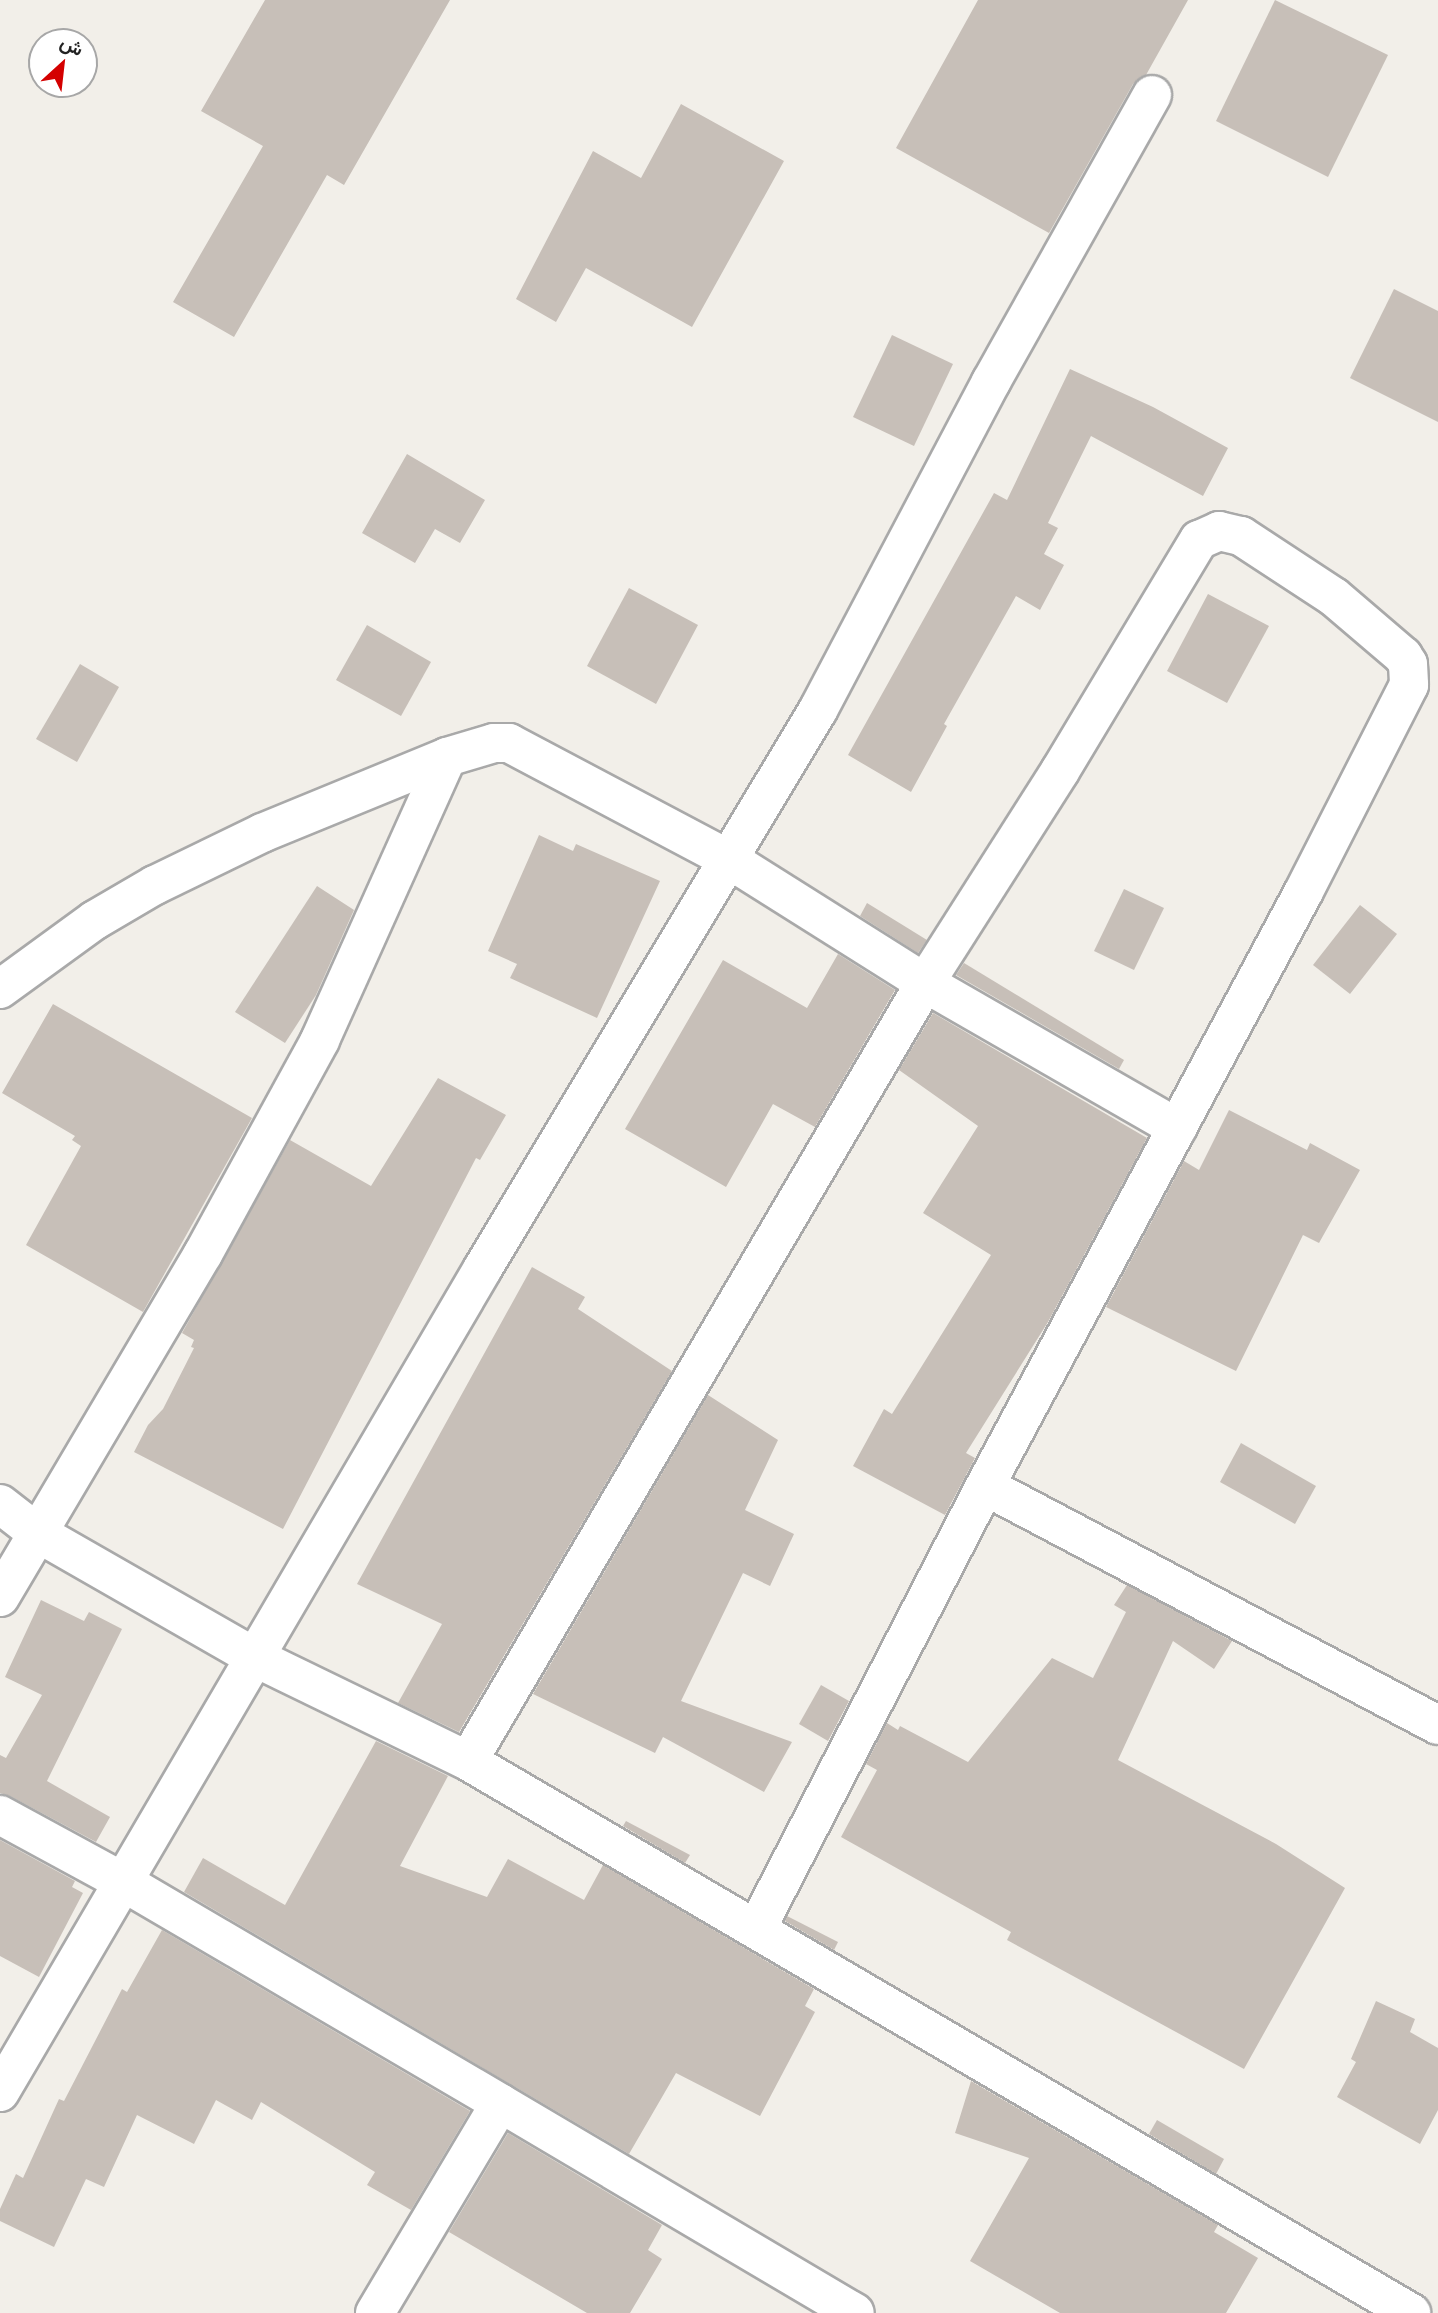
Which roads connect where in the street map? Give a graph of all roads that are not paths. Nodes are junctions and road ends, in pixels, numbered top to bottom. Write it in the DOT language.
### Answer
graph roads {
  1 [pos="1153,95"];
  2 [pos="447,757"];
  3 [pos="730,860"];
  4 [pos="926,983"];
  5 [pos="0,989"];
  6 [pos="1177,1128"];
  7 [pos="985,1486"];
  8 [pos="0,1504"];
  9 [pos="36,1532"];
  10 [pos="0,1597"];
  11 [pos="256,1658"];
  12 [pos="1438,1725"];
  13 [pos="468,1761"];
  14 [pos="0,1815"];
  15 [pos="125,1883"];
  16 [pos="756,1929"];
  17 [pos="0,2092"];
  18 [pos="500,2103"];
  19 [pos="375,2313"];
  20 [pos="855,2313"];
  21 [pos="1411,2313"];
  1 -- 3 [label="street"];
  2 -- 3 [label="street"];
  2 -- 5 [label="street"];
  2 -- 9 [label="street"];
  3 -- 4 [label="street"];
  3 -- 11 [label="street"];
  4 -- 6 [label="street"];
  4 -- 6 [label="street"];
  4 -- 13 [label="street"];
  6 -- 7 [label="street"];
  7 -- 12 [label="street"];
  7 -- 16 [label="street"];
  8 -- 9 [label="street"];
  9 -- 10 [label="street"];
  9 -- 11 [label="street"];
  11 -- 13 [label="street"];
  11 -- 15 [label="street"];
  13 -- 16 [label="street"];
  14 -- 15 [label="street"];
  15 -- 17 [label="street"];
  15 -- 18 [label="street"];
  16 -- 21 [label="street"];
  18 -- 19 [label="street"];
  18 -- 20 [label="street"];
}
